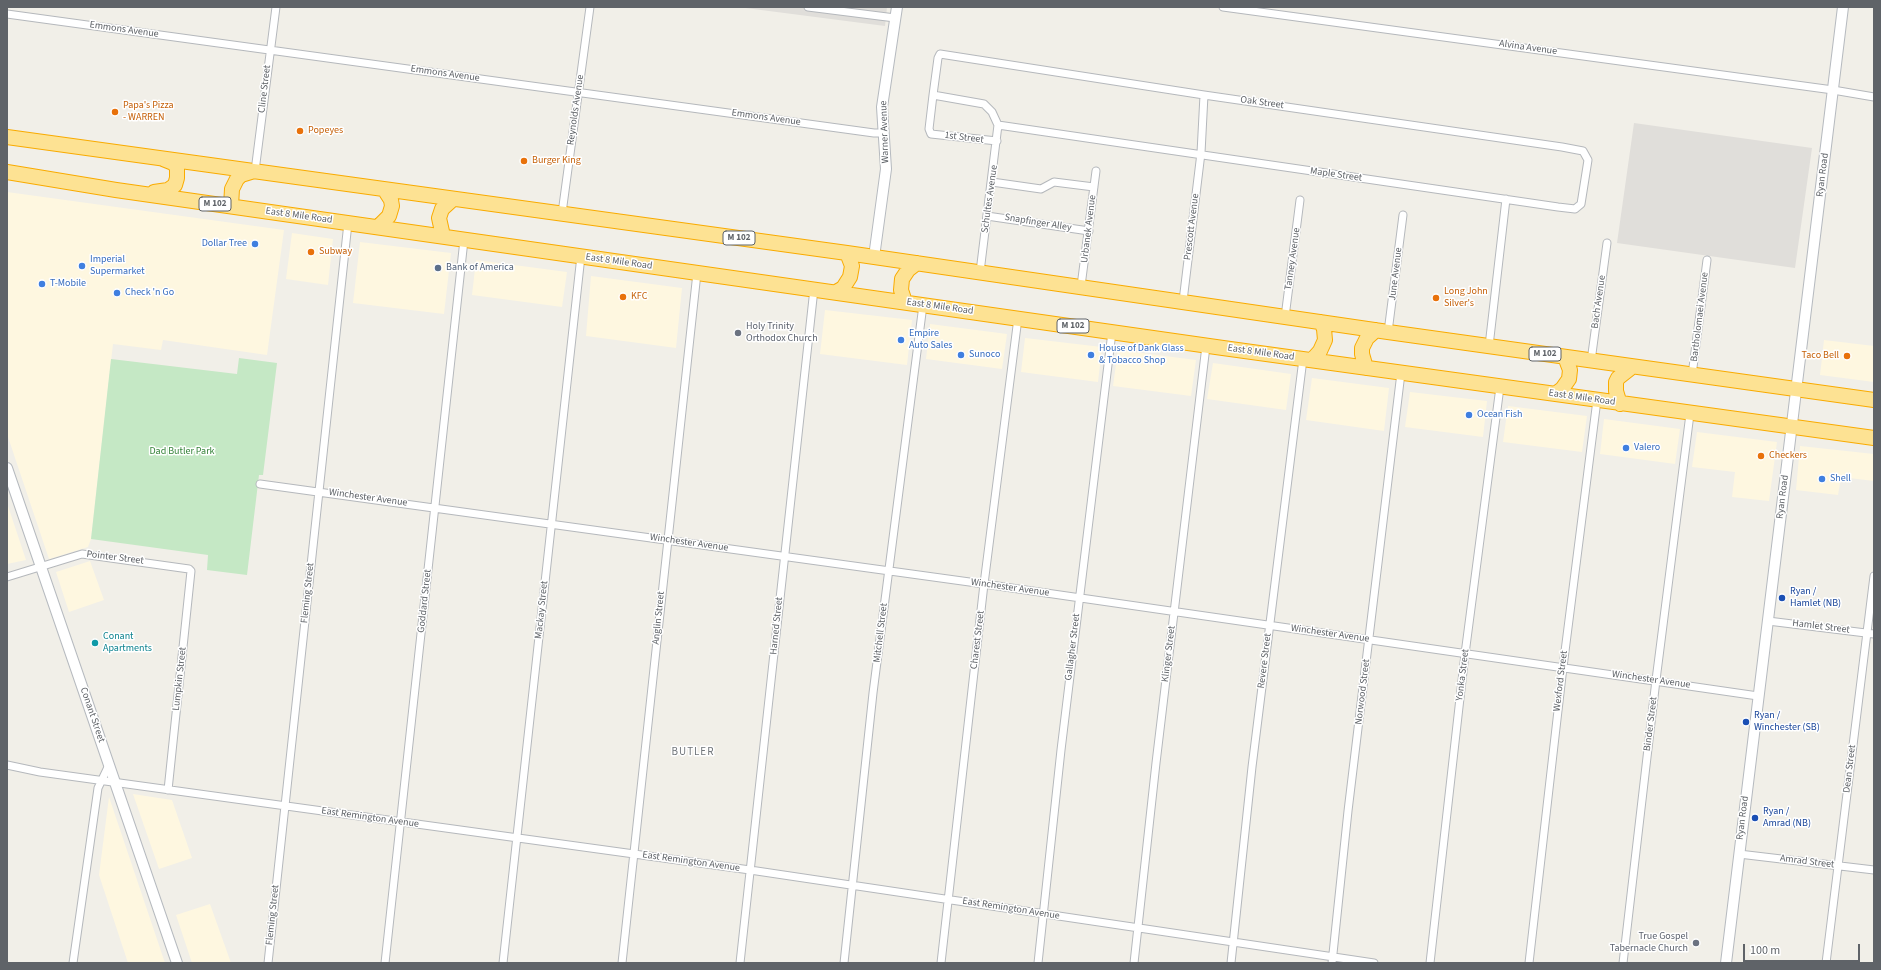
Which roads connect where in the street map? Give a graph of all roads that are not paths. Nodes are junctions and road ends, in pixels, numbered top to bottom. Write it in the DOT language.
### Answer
graph roads {
  1 [pos="276,7"];
  2 [pos="590,7"];
  3 [pos="808,7"];
  4 [pos="896,7"];
  5 [pos="1223,7"];
  6 [pos="1843,7"];
  7 [pos="7,14"];
  8 [pos="895,18"];
  9 [pos="270,50"];
  10 [pos="1833,90"];
  11 [pos="579,93"];
  12 [pos="933,95"];
  13 [pos="1204,95"];
  14 [pos="1874,97"];
  15 [pos="998,125"];
  16 [pos="883,133"];
  17 [pos="7,137"];
  18 [pos="997,141"];
  19 [pos="1583,151"];
  20 [pos="1201,154"];
  21 [pos="148,156"];
  22 [pos="255,171"];
  23 [pos="1096,171"];
  24 [pos="7,172"];
  25 [pos="992,182"];
  26 [pos="1094,187"];
  27 [pos="384,189"];
  28 [pos="120,190"];
  29 [pos="453,198"];
  30 [pos="1506,199"];
  31 [pos="1300,200"];
  32 [pos="231,206"];
  33 [pos="562,213"];
  34 [pos="987,216"];
  35 [pos="1403,216"];
  36 [pos="348,223"];
  37 [pos="378,227"];
  38 [pos="1089,231"];
  39 [pos="443,236"];
  40 [pos="464,240"];
  41 [pos="1607,243"];
  42 [pos="847,253"];
  43 [pos="581,256"];
  44 [pos="874,257"];
  45 [pos="1707,260"];
  46 [pos="917,263"];
  47 [pos="980,272"];
  48 [pos="697,273"];
  49 [pos="1081,286"];
  50 [pos="814,289"];
  51 [pos="836,292"];
  52 [pos="905,302"];
  53 [pos="1182,302"];
  54 [pos="923,304"];
  55 [pos="1285,317"];
  56 [pos="1018,318"];
  57 [pos="1321,322"];
  58 [pos="1382,331"];
  59 [pos="1112,332"];
  60 [pos="1206,346"];
  61 [pos="1489,346"];
  62 [pos="1565,357"];
  63 [pos="1307,360"];
  64 [pos="1591,361"];
  65 [pos="1632,367"];
  66 [pos="1366,368"];
  67 [pos="1402,373"];
  68 [pos="1692,375"];
  69 [pos="1500,387"];
  70 [pos="1796,390"];
  71 [pos="1555,394"];
  72 [pos="1597,400"];
  73 [pos="1874,400"];
  74 [pos="1620,404"];
  75 [pos="1690,414"];
  76 [pos="1791,428"];
  77 [pos="1874,438"];
  78 [pos="7,468"];
  79 [pos="260,484"];
  80 [pos="318,492"];
  81 [pos="435,508"];
  82 [pos="551,524"];
  83 [pos="668,540"];
  84 [pos="784,556"];
  85 [pos="42,566"];
  86 [pos="190,569"];
  87 [pos="888,571"];
  88 [pos="1874,576"];
  89 [pos="7,577"];
  90 [pos="984,584"];
  91 [pos="1079,598"];
  92 [pos="1174,612"];
  93 [pos="1768,621"];
  94 [pos="1269,625"];
  95 [pos="1870,633"];
  96 [pos="1369,640"];
  97 [pos="1465,654"];
  98 [pos="1563,667"];
  99 [pos="1656,680"];
  100 [pos="1758,696"];
  101 [pos="7,765"];
  102 [pos="109,765"];
  103 [pos="102,781"];
  104 [pos="115,783"];
  105 [pos="168,790"];
  106 [pos="285,806"];
  107 [pos="401,822"];
  108 [pos="517,838"];
  109 [pos="634,854"];
  110 [pos="1739,854"];
  111 [pos="1838,866"];
  112 [pos="750,870"];
  113 [pos="1874,870"];
  114 [pos="852,885"];
  115 [pos="948,899"];
  116 [pos="1043,914"];
  117 [pos="1138,928"];
  118 [pos="1233,942"];
  119 [pos="1332,960"];
  120 [pos="73,963"];
  121 [pos="177,963"];
  122 [pos="268,963"];
  123 [pos="385,963"];
  124 [pos="503,963"];
  125 [pos="622,963"];
  126 [pos="740,963"];
  127 [pos="844,963"];
  128 [pos="941,963"];
  129 [pos="1038,963"];
  130 [pos="1134,963"];
  131 [pos="1231,963"];
  132 [pos="1374,963"];
  133 [pos="1430,963"];
  134 [pos="1529,963"];
  135 [pos="1623,963"];
  136 [pos="1726,963"];
  137 [pos="1826,963"];
  1 -- 9 [label="street, Cline Street"];
  2 -- 11 [label="street, Reynolds Avenue"];
  3 -- 8 [label="street"];
  4 -- 8 [label="main road, Warner Avenue"];
  5 -- 10 [label="street, Alvina Avenue"];
  6 -- 10 [label="main road, Ryan Road"];
  7 -- 9 [label="street, Emmons Avenue"];
  8 -- 16 [label="main road, Warner Avenue"];
  9 -- 11 [label="street, Emmons Avenue"];
  9 -- 22 [label="street, Cline Street"];
  10 -- 14 [label="street, Alvina Avenue"];
  10 -- 70 [label="main road, Ryan Road"];
  11 -- 16 [label="street, Emmons Avenue"];
  11 -- 33 [label="street, Reynolds Avenue"];
  12 -- 13 [label="street, Oak Street"];
  12 -- 15 [label="street"];
  12 -- 18 [label="street, 1st Street"];
  13 -- 19 [label="street, Oak Street"];
  13 -- 20 [label="street, Prescott Avenue"];
  15 -- 18 [label="street, Schultes Avenue"];
  15 -- 20 [label="street, Maple Street"];
  16 -- 44 [label="main road, Warner Avenue"];
  17 -- 21 [label="highway, M 102"];
  18 -- 25 [label="street, Schultes Avenue"];
  19 -- 30 [label="street, Maple Street"];
  20 -- 30 [label="street, Maple Street"];
  20 -- 53 [label="street, Prescott Avenue"];
  21 -- 22 [label="highway, M 102"];
  21 -- 28 [label="highway"];
  22 -- 27 [label="highway, M 102"];
  22 -- 32 [label="highway"];
  23 -- 26 [label="street, Urbanek Avenue"];
  24 -- 28 [label="highway, East 8 Mile Road / M 102"];
  25 -- 26 [label="street"];
  25 -- 34 [label="street, Schultes Avenue"];
  26 -- 38 [label="street, Urbanek Avenue"];
  27 -- 29 [label="highway, M 102"];
  27 -- 37 [label="highway"];
  28 -- 32 [label="highway, East 8 Mile Road / M 102"];
  29 -- 33 [label="highway, M 102"];
  29 -- 39 [label="highway"];
  30 -- 61 [label="street"];
  31 -- 55 [label="street, Tanney Avenue"];
  32 -- 36 [label="highway, East 8 Mile Road / M 102"];
  33 -- 42 [label="highway, M 102"];
  34 -- 38 [label="street, Snapfinger Alley"];
  34 -- 47 [label="street, Schultes Avenue"];
  35 -- 58 [label="street, June Avenue"];
  36 -- 37 [label="highway, East 8 Mile Road / M 102"];
  36 -- 80 [label="street, Fleming Street"];
  37 -- 39 [label="highway, East 8 Mile Road / M 102"];
  38 -- 49 [label="street, Urbanek Avenue"];
  39 -- 40 [label="highway, East 8 Mile Road / M 102"];
  40 -- 43 [label="highway, East 8 Mile Road / M 102"];
  40 -- 81 [label="street, Goddard Street"];
  41 -- 64 [label="street, Bach Avenue"];
  42 -- 44 [label="highway, M 102"];
  42 -- 51 [label="highway"];
  43 -- 48 [label="highway, East 8 Mile Road / M 102"];
  43 -- 82 [label="street, Mackay Street"];
  44 -- 46 [label="highway, M 102"];
  45 -- 68 [label="street, Bartholomaei Avenue"];
  46 -- 47 [label="highway, M 102"];
  46 -- 52 [label="highway"];
  47 -- 49 [label="highway, M 102"];
  48 -- 50 [label="highway, East 8 Mile Road / M 102"];
  48 -- 83 [label="street, Anglin Street"];
  49 -- 53 [label="highway, M 102"];
  50 -- 51 [label="highway, East 8 Mile Road / M 102"];
  50 -- 84 [label="street, Harned Street"];
  51 -- 52 [label="highway, East 8 Mile Road / M 102"];
  52 -- 54 [label="highway, East 8 Mile Road / M 102"];
  53 -- 55 [label="highway, M 102"];
  54 -- 56 [label="highway, East 8 Mile Road / M 102"];
  54 -- 87 [label="street, Mitchell Street"];
  55 -- 57 [label="highway, M 102"];
  56 -- 59 [label="highway, East 8 Mile Road / M 102"];
  56 -- 90 [label="street, Charest Street"];
  57 -- 58 [label="highway, M 102"];
  57 -- 63 [label="highway"];
  58 -- 61 [label="highway, M 102"];
  58 -- 66 [label="highway"];
  59 -- 60 [label="highway, East 8 Mile Road / M 102"];
  59 -- 91 [label="street, Gallagher Street"];
  60 -- 63 [label="highway, East 8 Mile Road / M 102"];
  60 -- 92 [label="street, Klinger Street"];
  61 -- 62 [label="highway, M 102"];
  62 -- 64 [label="highway, M 102"];
  62 -- 71 [label="highway"];
  63 -- 66 [label="highway, East 8 Mile Road / M 102"];
  63 -- 94 [label="street, Revere Street"];
  64 -- 65 [label="highway, M 102"];
  65 -- 68 [label="highway, M 102"];
  65 -- 74 [label="highway"];
  66 -- 67 [label="highway, East 8 Mile Road / M 102"];
  67 -- 69 [label="highway, East 8 Mile Road / M 102"];
  67 -- 96 [label="street, Norwood Street"];
  68 -- 70 [label="highway, M 102"];
  69 -- 71 [label="highway, East 8 Mile Road / M 102"];
  69 -- 97 [label="street, Yonka Street"];
  70 -- 73 [label="highway, M 102"];
  70 -- 76 [label="main road, Ryan Road"];
  71 -- 72 [label="highway, East 8 Mile Road / M 102"];
  72 -- 74 [label="highway, East 8 Mile Road / M 102"];
  72 -- 98 [label="street, Wexford Street"];
  74 -- 75 [label="highway, East 8 Mile Road / M 102"];
  75 -- 76 [label="highway, East 8 Mile Road / M 102"];
  75 -- 99 [label="street, Binder Street"];
  76 -- 77 [label="highway, East 8 Mile Road / M 102"];
  76 -- 93 [label="main road, Ryan Road"];
  78 -- 85 [label="main road, Conant Street"];
  79 -- 80 [label="street, Winchester Avenue"];
  80 -- 81 [label="street, Winchester Avenue"];
  80 -- 106 [label="street, Fleming Street"];
  81 -- 82 [label="street, Winchester Avenue"];
  81 -- 107 [label="street, Goddard Street"];
  82 -- 83 [label="street, Winchester Avenue"];
  82 -- 108 [label="street, Mackay Street"];
  83 -- 84 [label="street, Winchester Avenue"];
  83 -- 109 [label="street, Anglin Street"];
  84 -- 87 [label="street, Winchester Avenue"];
  84 -- 112 [label="street, Harned Street"];
  85 -- 86 [label="street, Pointer Street"];
  85 -- 89 [label="street, Pointer Street"];
  85 -- 102 [label="main road, Conant Street"];
  86 -- 105 [label="street, Lumpkin Street"];
  87 -- 90 [label="street, Winchester Avenue"];
  87 -- 114 [label="street, Mitchell Street"];
  88 -- 95 [label="street, Dean Street"];
  90 -- 91 [label="street, Winchester Avenue"];
  90 -- 115 [label="street, Charest Street"];
  91 -- 92 [label="street, Winchester Avenue"];
  91 -- 116 [label="street, Gallagher Street"];
  92 -- 94 [label="street, Winchester Avenue"];
  92 -- 117 [label="street, Klinger Street"];
  93 -- 95 [label="street, Hamlet Street"];
  93 -- 100 [label="main road, Ryan Road"];
  94 -- 96 [label="street, Winchester Avenue"];
  94 -- 118 [label="street, Revere Street"];
  95 -- 111 [label="street, Dean Street"];
  96 -- 97 [label="street, Winchester Avenue"];
  96 -- 119 [label="street, Norwood Street"];
  97 -- 98 [label="street, Winchester Avenue"];
  97 -- 133 [label="street, Yonka Street"];
  98 -- 99 [label="street, Winchester Avenue"];
  98 -- 134 [label="street, Wexford Street"];
  99 -- 100 [label="street, Winchester Avenue"];
  99 -- 135 [label="street, Binder Street"];
  100 -- 110 [label="main road, Ryan Road"];
  101 -- 103 [label="street, East Remington Avenue"];
  102 -- 103 [label="street"];
  102 -- 104 [label="main road, Conant Street"];
  103 -- 104 [label="street, East Remington Avenue"];
  103 -- 120 [label="street"];
  104 -- 105 [label="street, East Remington Avenue"];
  104 -- 121 [label="main road, Conant Street"];
  105 -- 106 [label="street, East Remington Avenue"];
  106 -- 107 [label="street, East Remington Avenue"];
  106 -- 122 [label="street, Fleming Street"];
  107 -- 108 [label="street, East Remington Avenue"];
  107 -- 123 [label="street, Goddard Street"];
  108 -- 109 [label="street, East Remington Avenue"];
  108 -- 124 [label="street, Mackay Street"];
  109 -- 112 [label="street, East Remington Avenue"];
  109 -- 125 [label="street, Anglin Street"];
  110 -- 111 [label="street, Amrad Street"];
  110 -- 136 [label="main road, Ryan Road"];
  111 -- 113 [label="street, Amrad Street"];
  111 -- 137 [label="street, Dean Street"];
  112 -- 114 [label="street, East Remington Avenue"];
  112 -- 126 [label="street, Harned Street"];
  114 -- 115 [label="street, East Remington Avenue"];
  114 -- 127 [label="street, Mitchell Street"];
  115 -- 116 [label="street, East Remington Avenue"];
  115 -- 128 [label="street, Charest Street"];
  116 -- 117 [label="street, East Remington Avenue"];
  116 -- 129 [label="street, Gallagher Street"];
  117 -- 118 [label="street, East Remington Avenue"];
  117 -- 130 [label="street, Klinger Street"];
  118 -- 119 [label="street, East Remington Avenue"];
  118 -- 131 [label="street, Revere Street"];
  119 -- 132 [label="street, East Remington Avenue"];
}
